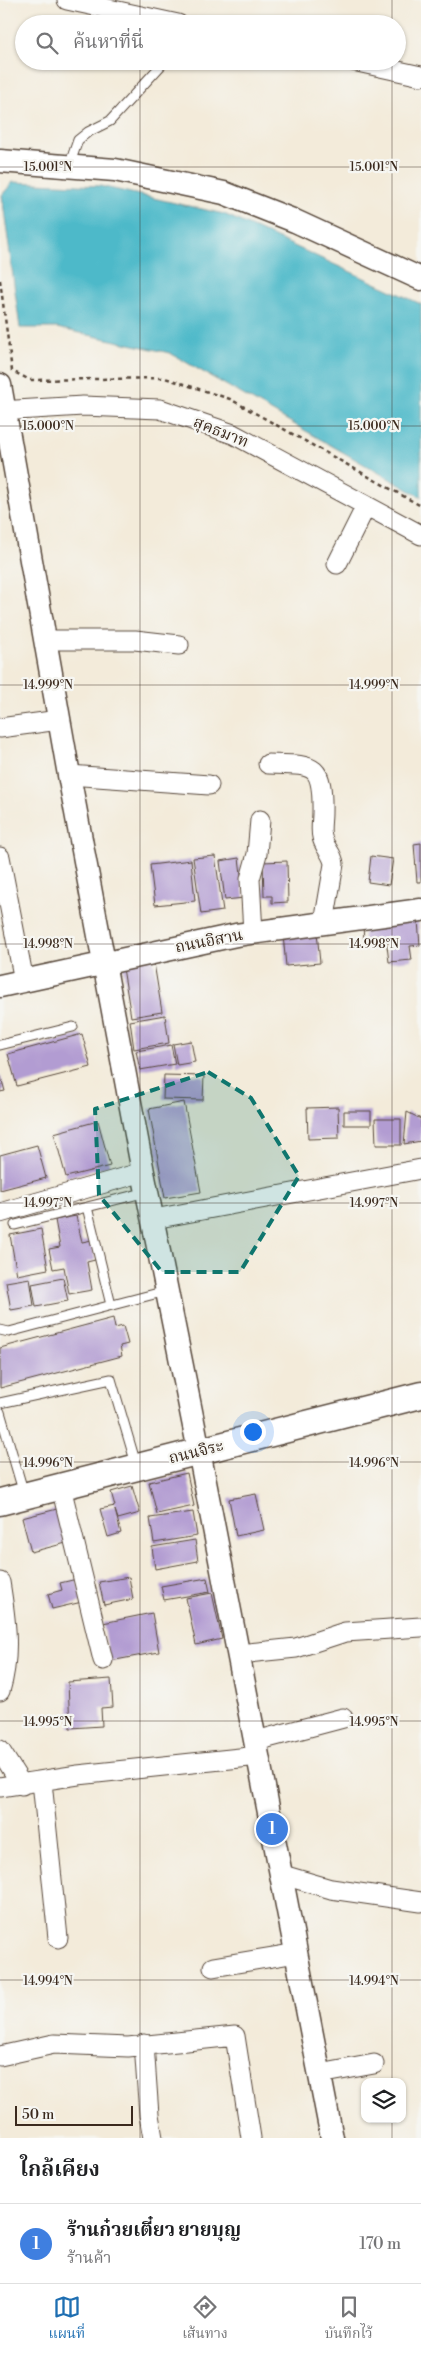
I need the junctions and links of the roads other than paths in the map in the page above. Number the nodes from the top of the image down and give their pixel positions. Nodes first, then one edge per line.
1 (67, 0) edge
2 (136, 15) edge
3 (157, 70) edge
4 (394, 70) edge
5 (421, 76) edge
6 (0, 161) edge
7 (69, 166) junction
8 (421, 279) edge
9 (0, 385) edge
10 (2, 411) edge
11 (366, 506) junction
12 (421, 535) edge
13 (337, 564) dead end
14 (44, 640) junction
15 (178, 645) dead end
16 (59, 720) junction
17 (0, 728) edge
18 (268, 764) dead end
19 (69, 774) junction
20 (209, 785) dead end
21 (260, 820) dead end
22 (0, 857) edge
23 (421, 910) edge
24 (324, 923) junction
25 (253, 933) junction
26 (104, 963) junction
27 (24, 981) junction
28 (0, 986) edge
29 (73, 1027) dead end
30 (0, 1045) edge
31 (421, 1169) edge
32 (145, 1182) junction
33 (87, 1207) junction
34 (0, 1213) edge
35 (154, 1219) junction
36 (15, 1225) dead end
37 (167, 1290) junction
38 (111, 1305) junction
39 (0, 1330) edge
40 (421, 1395) edge
41 (0, 1403) edge
42 (0, 1412) edge
43 (200, 1450) junction
44 (137, 1467) junction
45 (61, 1487) junction
46 (12, 1499) edge
47 (0, 1582) edge
48 (421, 1626) edge
49 (239, 1654) junction
50 (103, 1660) dead end
51 (0, 1691) edge
52 (343, 1718) dead end
53 (258, 1749) junction
54 (0, 1750) edge
55 (42, 1782) junction
56 (22, 1785) junction
57 (0, 1787) edge
58 (282, 1876) junction
59 (421, 1902) edge
60 (58, 1938) dead end
61 (297, 1953) junction
62 (212, 1967) dead end
63 (144, 2044) junction
64 (0, 2056) edge
65 (374, 2064) dead end
66 (320, 2074) junction
67 (153, 2138) edge
68 (251, 2138) edge
69 (332, 2138) edge

1 - 2 street
3 - 7 lane
4 - 5 street
6 - 7 street
7 - 8 street
9 - 10 street
10 - 11 street, สุคธมาท
10 - 14 street
11 - 12 street, สุคธมาท
11 - 13 street
14 - 15 street
14 - 16 street
16 - 17 street
16 - 19 street
18 - 24 street
19 - 20 street
19 - 26 street
21 - 25 street
22 - 27 street
23 - 24 street, ถนนอิสาน
24 - 25 street, ถนนอิสาน
25 - 26 street, ถนนอิสาน
26 - 27 street, ถนนอิสาน
26 - 32 street
27 - 28 street, ถนนอิสาน
29 - 30 lane
31 - 35 street
32 - 33 lane
32 - 34 street
32 - 35 street
33 - 36 lane
33 - 38 lane
35 - 37 street
37 - 38 lane
37 - 43 street
38 - 39 lane
40 - 43 main road, ถนนจิระ
41 - 44 lane
42 - 46 lane
43 - 44 main road, ถนนจิระ
43 - 49 street
44 - 45 main road, ถนนจิระ
45 - 46 main road, ถนนจิระ
45 - 50 street
47 - 51 street
48 - 49 street
49 - 53 street
52 - 53 street
53 - 55 street
53 - 58 street
54 - 56 street
55 - 56 street
55 - 60 street
56 - 57 street
58 - 59 street
58 - 61 street
61 - 62 street
61 - 66 street
63 - 64 street
63 - 67 street
63 - 68 street
65 - 66 street
66 - 69 street

